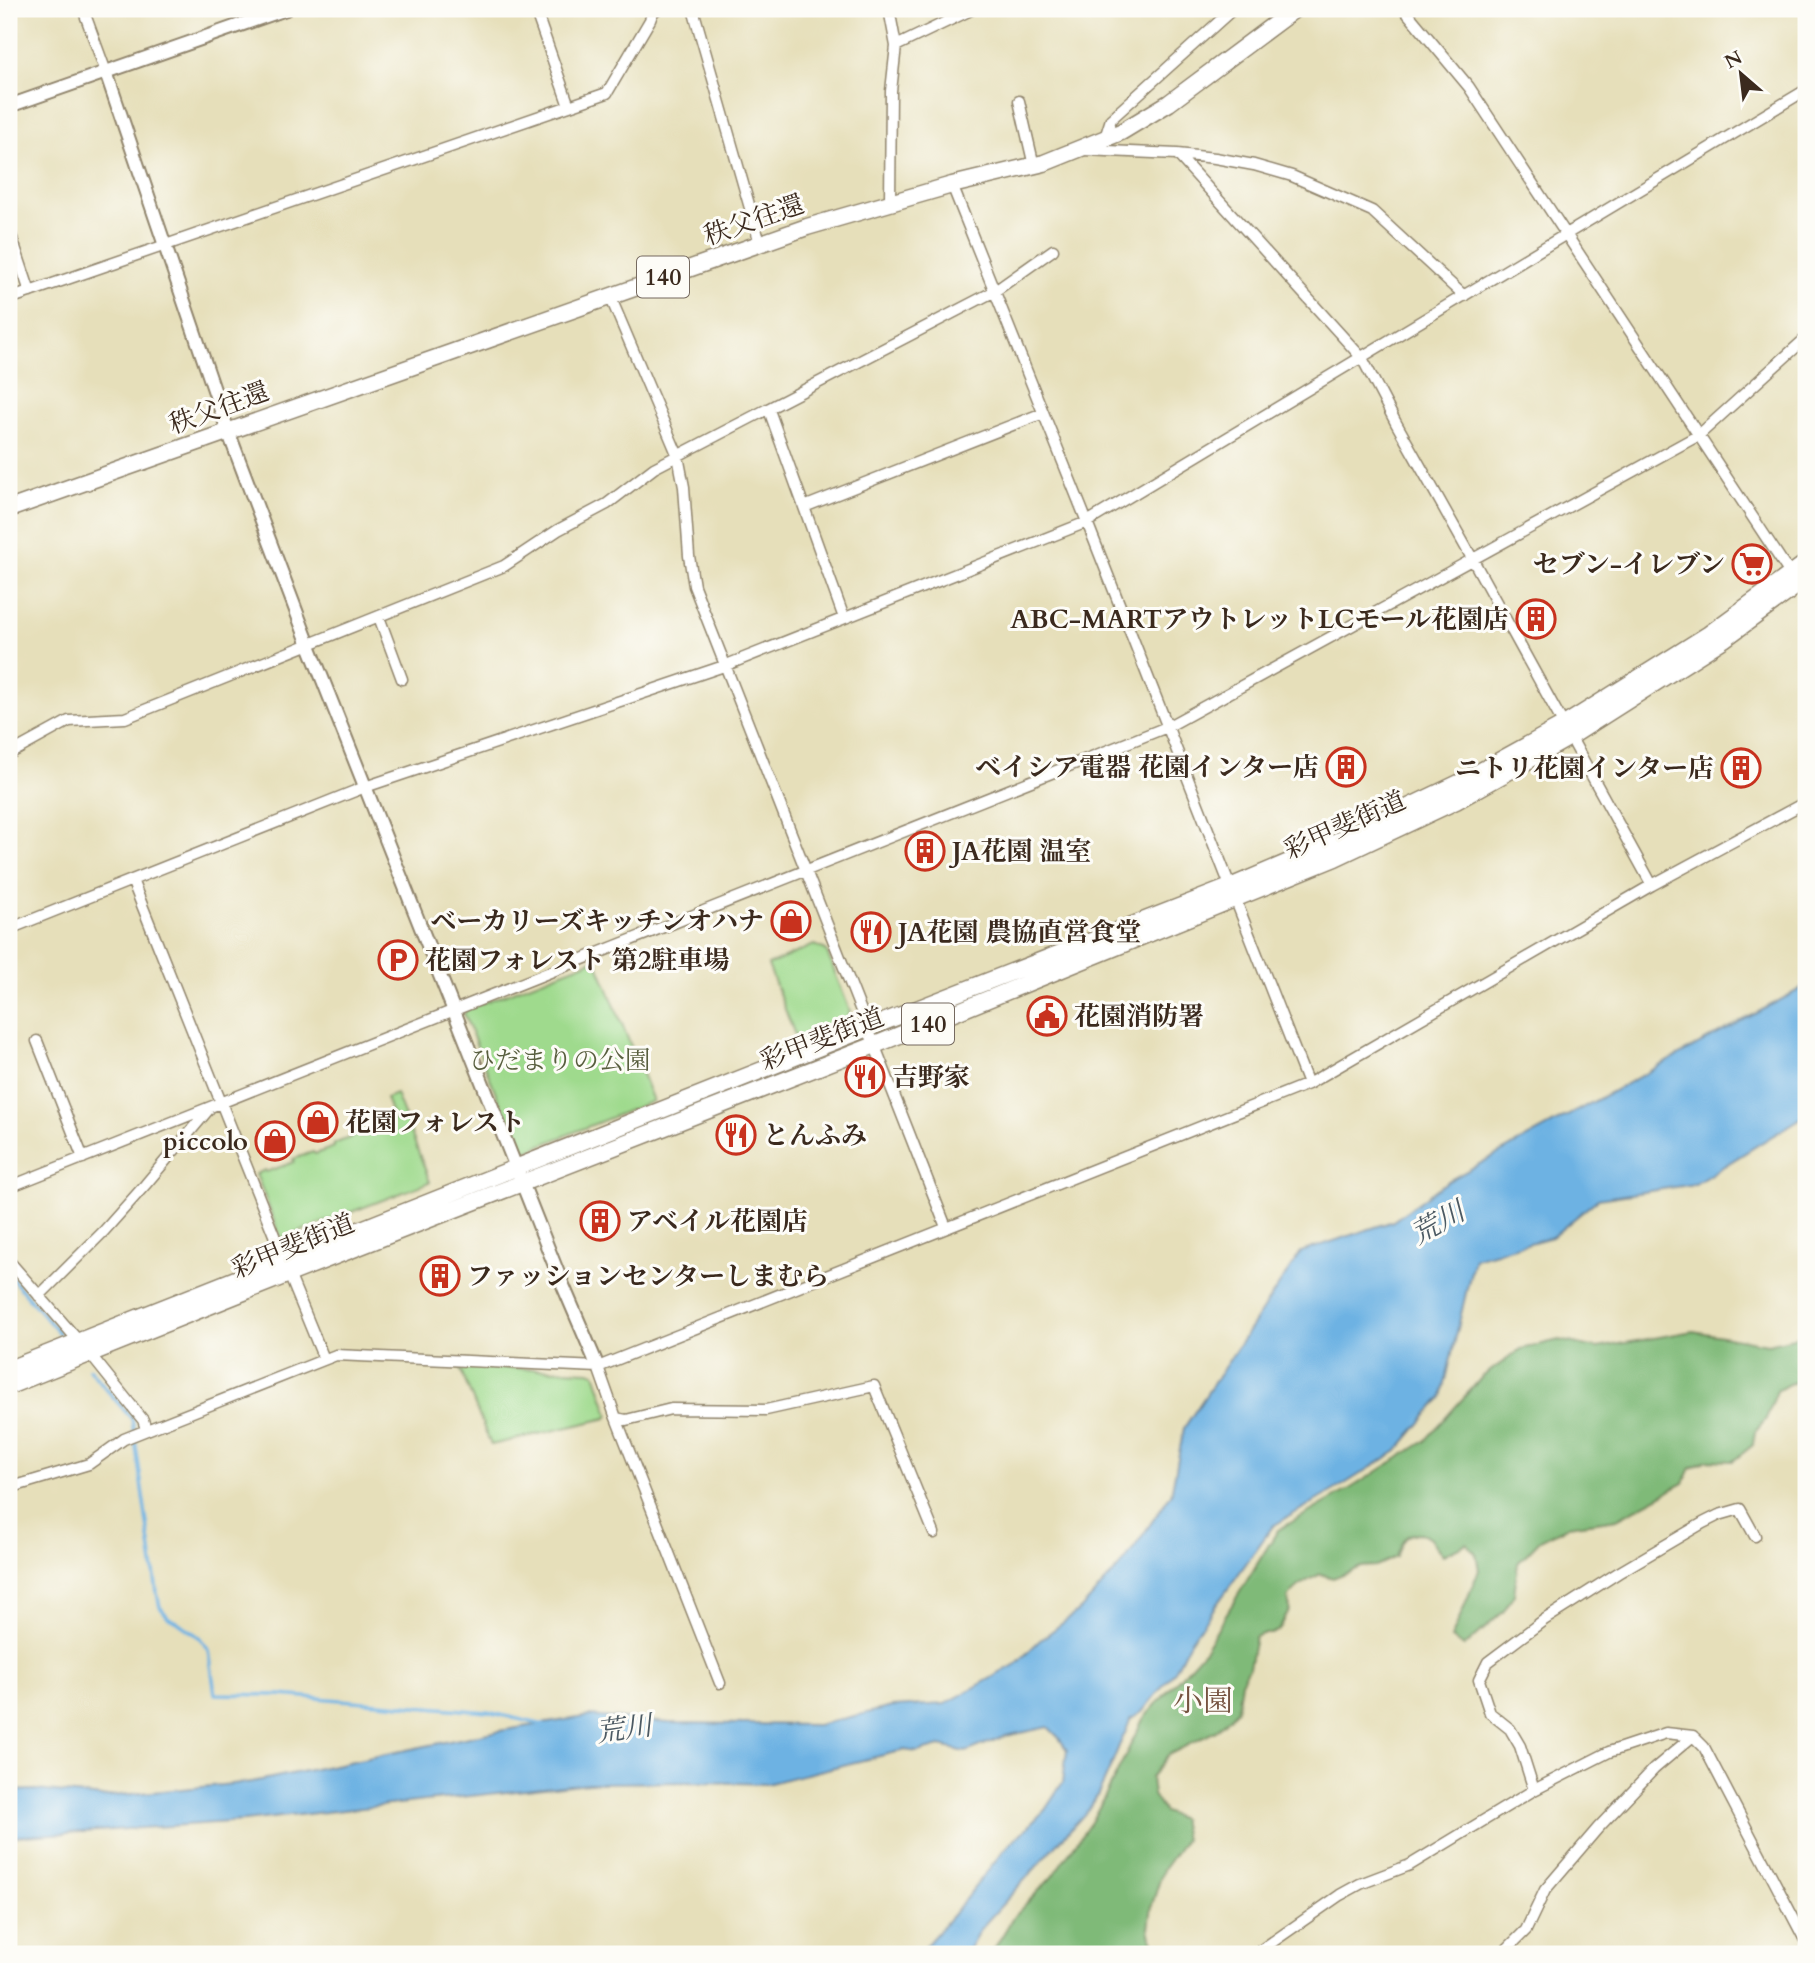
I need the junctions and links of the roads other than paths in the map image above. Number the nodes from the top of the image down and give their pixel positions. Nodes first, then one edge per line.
1 (83, 9) edge
2 (286, 9) edge
3 (535, 9) edge
4 (654, 9) edge
5 (693, 9) edge
6 (889, 9) edge
7 (973, 9) edge
8 (1233, 9) edge
9 (1295, 9) edge
10 (1404, 9) edge
11 (896, 46) junction
12 (106, 72) junction
13 (1806, 90) edge
14 (1019, 101) dead end
15 (9, 106) edge
16 (569, 106) junction
17 (1105, 139) junction
18 (1079, 150) junction
19 (1177, 154) junction
20 (1034, 166) junction
21 (952, 185) junction
22 (890, 201) junction
23 (9, 229) edge
24 (1566, 235) junction
25 (760, 243) junction
26 (165, 246) junction
27 (1054, 250) dead end
28 (995, 291) junction
29 (30, 292) junction
30 (610, 296) junction
31 (1464, 296) junction
32 (9, 299) edge
33 (1806, 338) edge
34 (1362, 358) junction
35 (769, 410) junction
36 (1043, 413) junction
37 (228, 431) junction
38 (1699, 435) junction
39 (678, 456) junction
40 (804, 507) junction
41 (9, 509) edge
42 (1087, 522) junction
43 (1474, 560) junction
44 (1806, 563) edge
45 (1801, 586) edge
46 (379, 617) junction
47 (844, 618) junction
48 (309, 645) junction
49 (724, 666) junction
50 (402, 680) dead end
51 (1167, 727) junction
52 (1567, 731) junction
53 (9, 754) edge
54 (365, 787) junction
55 (1806, 802) edge
56 (806, 870) junction
57 (132, 880) junction
58 (1651, 885) junction
59 (1232, 893) junction
60 (9, 929) edge
61 (453, 1010) junction
62 (868, 1028) junction
63 (37, 1041) dead end
64 (875, 1045) junction
65 (1308, 1084) junction
66 (221, 1103) junction
67 (209, 1108) junction
68 (83, 1158) junction
69 (519, 1176) junction
70 (9, 1187) edge
71 (946, 1227) junction
72 (9, 1261) edge
73 (287, 1267) junction
74 (39, 1296) junction
75 (78, 1342) junction
76 (90, 1354) junction
77 (324, 1359) junction
78 (598, 1367) junction
79 (9, 1369) edge
80 (9, 1386) edge
81 (616, 1419) junction
82 (139, 1433) junction
83 (9, 1488) edge
84 (934, 1533) dead end
85 (1755, 1536) dead end
86 (720, 1683) dead end
87 (1693, 1736) junction
88 (1534, 1790) junction
89 (1806, 1942) edge
90 (1263, 1954) edge
91 (1502, 1954) edge

1 - 12 street
2 - 12 street
3 - 16 street
4 - 16 street
5 - 25 street
6 - 11 street
7 - 11 street
8 - 17 street
9 - 17 highway, 秩父往還 / 140
10 - 24 street
11 - 22 street
12 - 15 street
12 - 26 street
13 - 24 street
14 - 20 street
16 - 26 street
17 - 18 highway, 秩父往還 / 140
18 - 19 street
18 - 20 highway, 秩父往還 / 140
19 - 31 street
19 - 34 street
20 - 21 highway, 秩父往還 / 140
21 - 22 highway, 秩父往還 / 140
21 - 28 street
22 - 25 highway, 秩父往還 / 140
23 - 29 street
24 - 31 street
24 - 38 street
25 - 30 highway, 秩父往還 / 140
26 - 29 street
26 - 37 street
27 - 28 street
28 - 35 street
28 - 36 street
29 - 32 street
30 - 37 highway, 秩父往還 / 140
30 - 39 street
31 - 34 street
33 - 38 street
34 - 42 street
34 - 43 street
35 - 39 street
35 - 40 street
36 - 40 street
36 - 42 street
37 - 41 highway, 秩父往還 / 140
37 - 48 street
38 - 43 street
38 - 45 street
39 - 46 street
39 - 49 street
40 - 47 street
42 - 47 street
42 - 51 street
43 - 51 street
43 - 52 street
44 - 45 highway, 彩甲斐街道 / 140
45 - 52 highway, 彩甲斐街道 / 140
46 - 48 street
46 - 50 street
47 - 49 street
48 - 53 street
48 - 54 street
49 - 54 street
49 - 56 street
51 - 56 street
51 - 59 street
52 - 58 street
52 - 59 highway, 彩甲斐街道 / 140
54 - 57 street
54 - 61 street
55 - 58 street
56 - 61 street
56 - 62 street
57 - 60 street
57 - 66 street
58 - 65 street
59 - 62 highway, 彩甲斐街道 / 140
59 - 64 highway, 彩甲斐街道 / 140
59 - 65 street
61 - 66 street
61 - 69 street
62 - 64 street
62 - 69 highway, 彩甲斐街道 / 140
63 - 68 street
64 - 69 highway, 彩甲斐街道 / 140
64 - 71 street
65 - 71 street
66 - 67 street
66 - 73 street
67 - 68 street
67 - 74 street
68 - 70 street
69 - 73 highway, 彩甲斐街道 / 140
69 - 78 street
71 - 78 street
72 - 74 street
73 - 75 highway, 彩甲斐街道 / 140
73 - 76 highway, 彩甲斐街道 / 140
73 - 77 street
74 - 75 street
75 - 76 street
75 - 79 highway, 彩甲斐街道 / 140
76 - 80 highway, 彩甲斐街道 / 140
76 - 82 street
77 - 78 street
77 - 82 street
78 - 81 street
81 - 84 street
81 - 86 street
82 - 83 street
85 - 88 street
87 - 88 street
87 - 89 street
87 - 91 street
88 - 90 street

